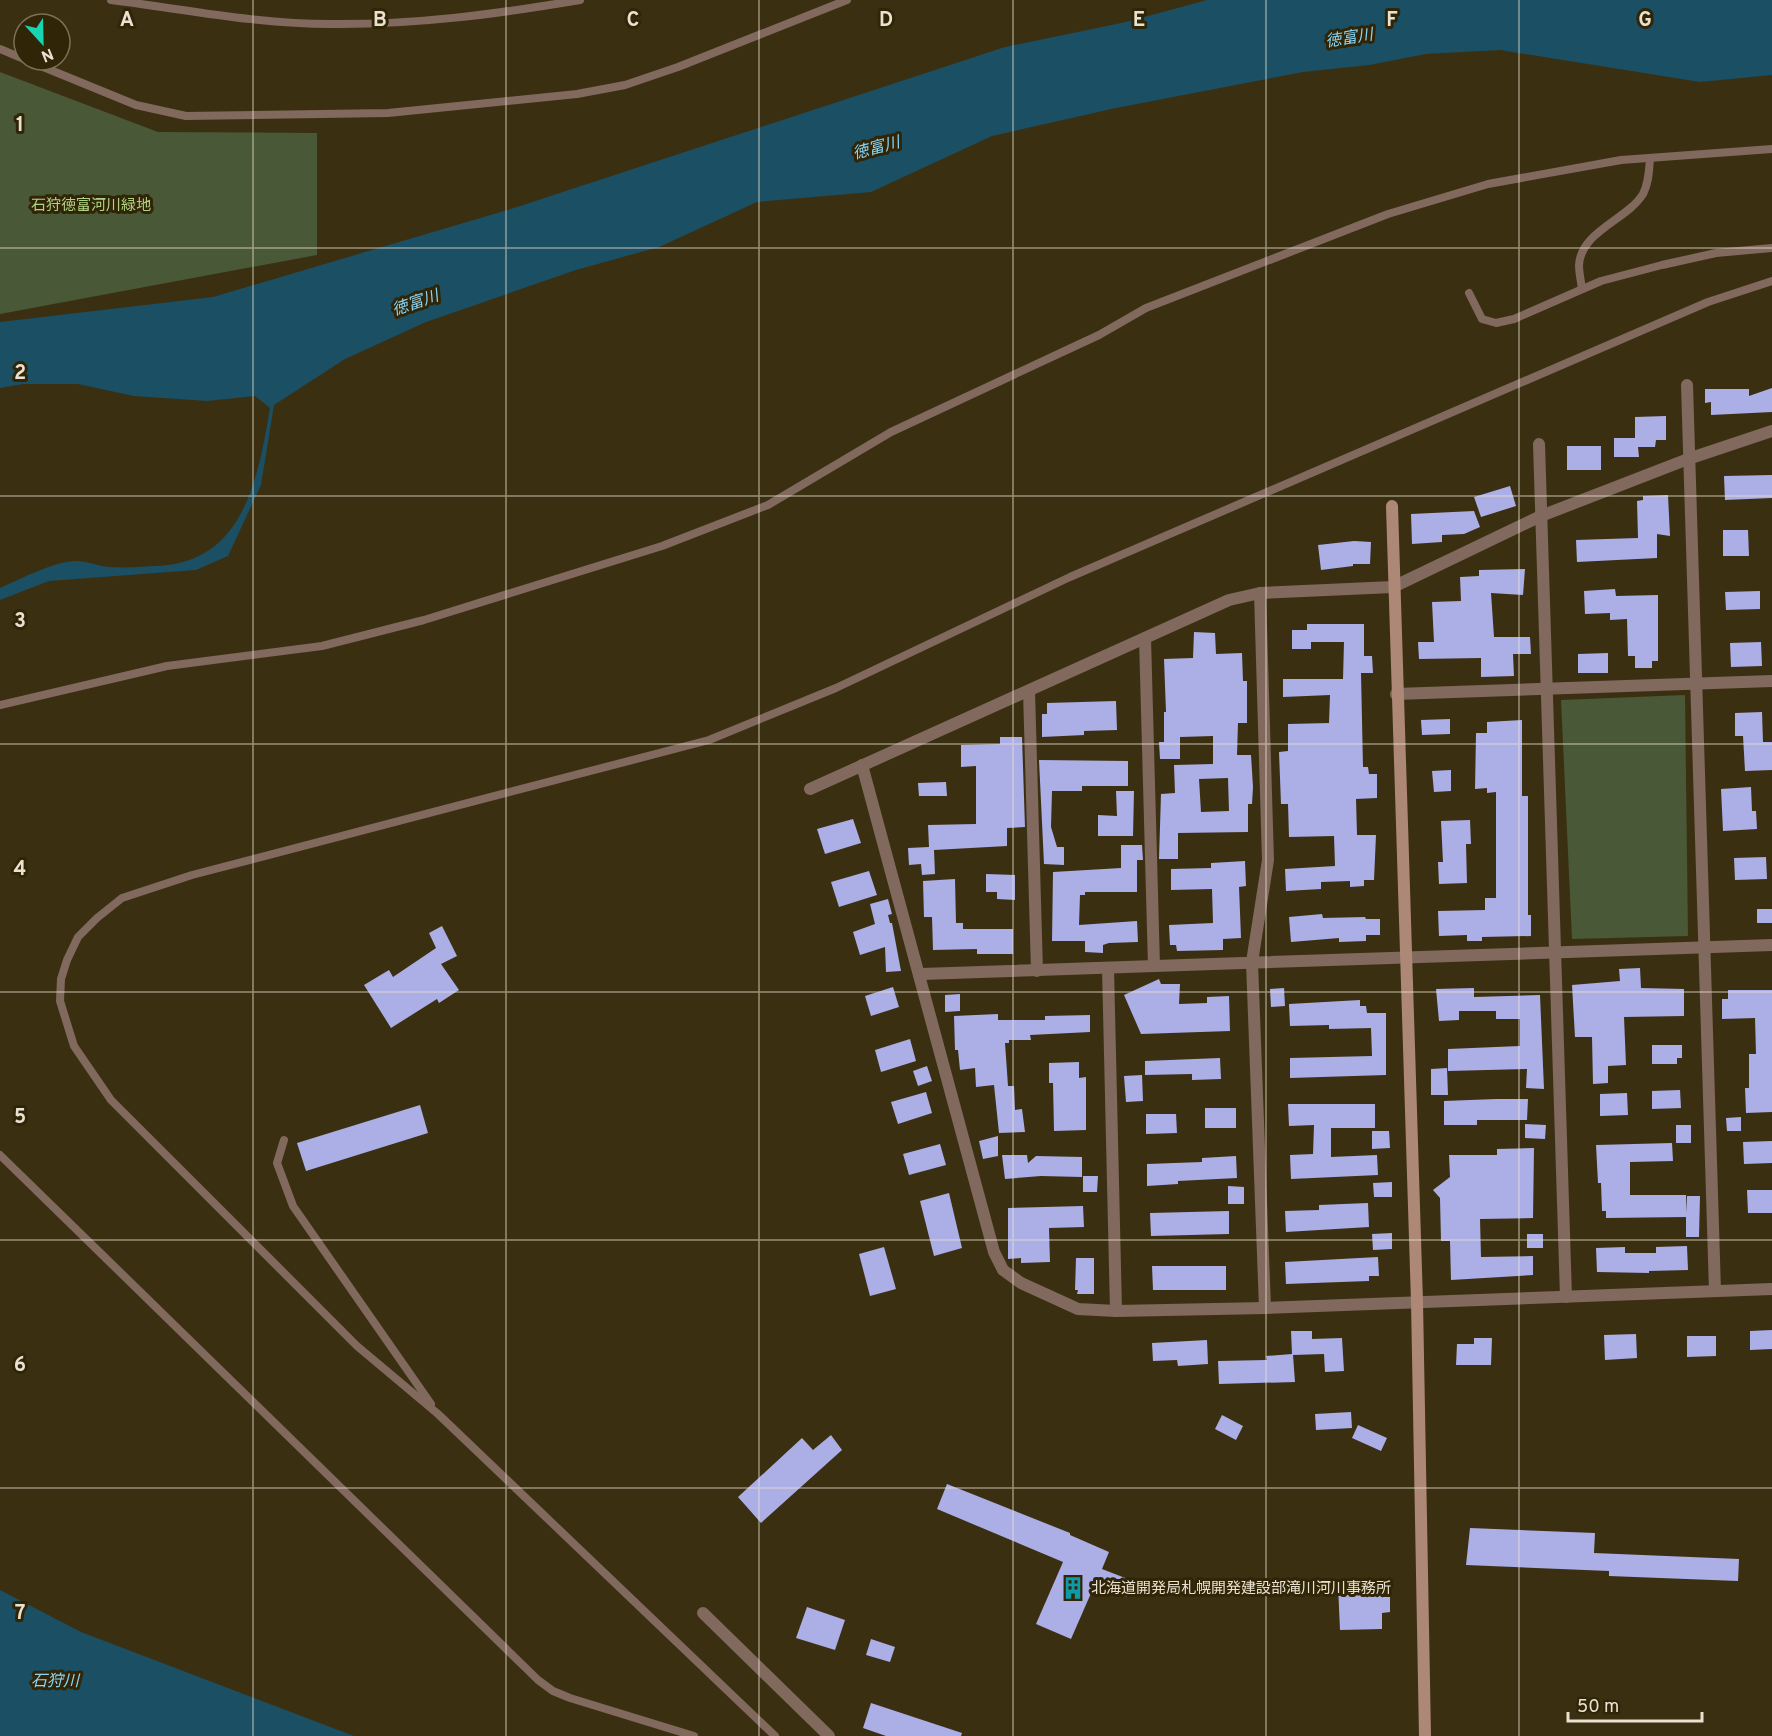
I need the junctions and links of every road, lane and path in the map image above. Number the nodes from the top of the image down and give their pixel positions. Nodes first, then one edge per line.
1 (111, 0) edge
2 (580, 0) edge
3 (847, 0) edge
4 (55, 72) edge
5 (1772, 149) edge
6 (1650, 158) junction
7 (1772, 248) edge
8 (1772, 281) edge
9 (1582, 289) junction
10 (1469, 293) dead end
11 (1687, 385) dead end
12 (1772, 431) edge
13 (1539, 444) dead end
14 (1688, 459) junction
15 (1392, 506) dead end
16 (1541, 516) junction
17 (1393, 587) junction
18 (1260, 593) junction
19 (1145, 638) junction
20 (1772, 681) edge
21 (1696, 684) junction
22 (1548, 689) junction
23 (1029, 691) junction
24 (1396, 694) junction
25 (0, 705) edge
26 (862, 765) junction
27 (810, 789) dead end
28 (1772, 945) edge
29 (1704, 946) junction
30 (1555, 951) junction
31 (1405, 957) junction
32 (1252, 963) junction
33 (1154, 966) junction
34 (1108, 968) junction
35 (1037, 971) junction
36 (921, 974) junction
37 (284, 1140) dead end
38 (0, 1155) edge
39 (1772, 1289) edge
40 (1714, 1291) junction
41 (1566, 1297) junction
42 (1417, 1302) junction
43 (1265, 1308) junction
44 (1116, 1311) junction
45 (438, 1414) junction
46 (703, 1613) dead end
47 (694, 1736) edge
48 (775, 1736) edge
49 (829, 1736) edge
50 (1425, 1736) edge

1 - 2 lane
3 - 4 lane
5 - 6 lane
6 - 9 lane
6 - 25 lane
7 - 9 lane
8 - 45 lane
9 - 10 lane
11 - 14 street
12 - 14 street
13 - 16 street
14 - 16 street
14 - 21 street
15 - 17 street
16 - 17 street
16 - 22 street
17 - 18 street
17 - 24 street
18 - 19 street
18 - 32 street
19 - 23 street
19 - 33 street
20 - 21 street
21 - 22 street
21 - 29 street
22 - 24 street
22 - 30 street
23 - 26 street
23 - 35 street
24 - 31 street
26 - 27 street
26 - 36 street
28 - 29 street
29 - 30 street
29 - 40 street
30 - 31 street
30 - 41 street
31 - 32 street
31 - 42 street
32 - 33 street
32 - 43 street
33 - 34 street
34 - 35 street
34 - 44 street
35 - 36 street
36 - 44 street
37 - 45 lane
38 - 47 lane
39 - 40 street
40 - 41 street
41 - 42 street
42 - 43 street
42 - 50 street
43 - 44 street
45 - 48 lane
46 - 49 street

